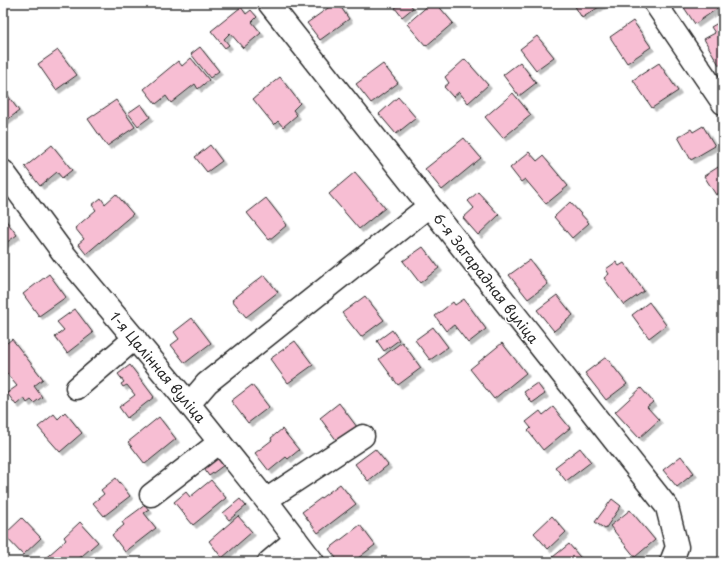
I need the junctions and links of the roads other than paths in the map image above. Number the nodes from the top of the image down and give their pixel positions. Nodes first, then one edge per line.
1 (269, 3) edge
2 (655, 3) edge
3 (723, 103) edge
4 (3, 171) edge
5 (429, 206) junction
6 (135, 338) junction
7 (77, 388) dead end
8 (189, 404) junction
9 (363, 436) dead end
10 (220, 442) junction
11 (151, 495) dead end
12 (266, 500) junction
13 (296, 539) junction
14 (269, 562) edge
15 (314, 562) edge
16 (671, 562) edge

1 - 5 street, 6-я Загарадная вуліца
2 - 3 street
4 - 6 street, 1-я Цалінная вуліца
5 - 8 street
5 - 16 street, 6-я Загарадная вуліца
6 - 7 street
6 - 8 street, 1-я Цалінная вуліца
8 - 10 street, 1-я Цалінная вуліца
9 - 12 street
10 - 11 street
10 - 12 street, 1-я Цалінная вуліца
12 - 13 street, 1-я Цалінная вуліца
13 - 14 street
13 - 15 street, 1-я Цалінная вуліца

